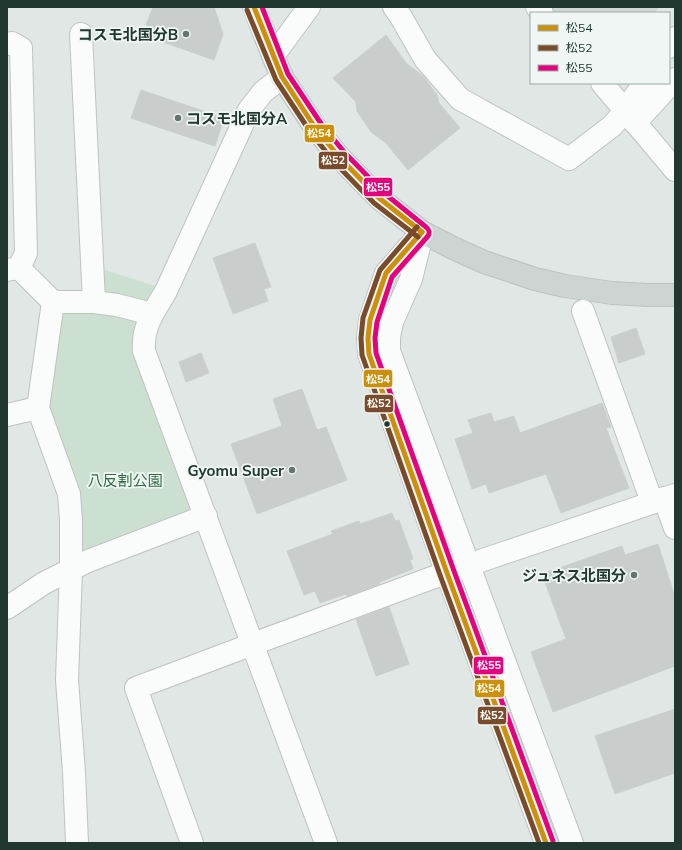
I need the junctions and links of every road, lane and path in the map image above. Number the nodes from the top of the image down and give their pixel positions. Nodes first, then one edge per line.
1 (254, 7) edge
2 (309, 7) edge
3 (394, 7) edge
4 (81, 34) dead end
5 (7, 44) edge
6 (273, 56) junction
7 (282, 77) junction
8 (603, 84) edge
9 (644, 84) edge
10 (669, 84) edge
11 (630, 117) junction
12 (15, 156) edge
13 (675, 170) edge
14 (422, 232) junction
15 (13, 269) edge
16 (675, 296) edge
17 (53, 302) junction
18 (94, 302) junction
19 (583, 311) dead end
20 (152, 314) junction
21 (38, 408) junction
22 (7, 415) edge
23 (664, 498) edge
24 (206, 516) junction
25 (675, 528) edge
26 (469, 565) junction
27 (71, 569) junction
28 (447, 573) junction
29 (7, 608) edge
30 (253, 644) junction
31 (77, 843) edge
32 (192, 843) edge
33 (326, 843) edge
34 (546, 843) edge
35 (572, 843) edge

1 - 6 main road
2 - 6 street
3 - 11 street
4 - 18 street
5 - 12 street
6 - 7 main road
7 - 14 main road
7 - 20 street
8 - 11 street
9 - 11 street
10 - 11 street
11 - 13 street
12 - 15 street
14 - 16 main road
14 - 26 street
14 - 28 street
15 - 17 street
17 - 18 street
17 - 21 street
18 - 20 street
19 - 23 street
20 - 24 street
21 - 22 street
21 - 27 street
23 - 25 street
23 - 26 street
24 - 27 street
24 - 30 street
26 - 28 street
26 - 35 street
27 - 29 street
27 - 31 street
28 - 30 street
28 - 34 street
30 - 32 street
30 - 33 street

